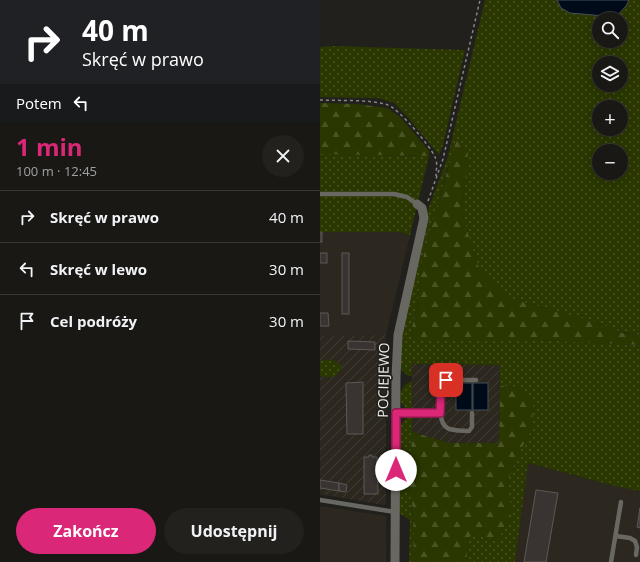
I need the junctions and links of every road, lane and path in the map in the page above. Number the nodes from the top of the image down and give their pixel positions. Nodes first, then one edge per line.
1 (480, 0) edge
2 (320, 100) edge
3 (436, 178) junction
4 (320, 194) edge
5 (417, 204) joint
6 (424, 218) junction
7 (476, 380) dead end
8 (396, 413) junction
9 (440, 413) junction
10 (472, 413) dead end
11 (320, 500) edge
12 (621, 502) dead end
13 (396, 512) junction
14 (616, 536) junction
15 (636, 555) dead end
16 (396, 562) edge
17 (611, 562) edge

1 - 3 path
2 - 3 path
3 - 6 path
4 - 5 lane
5 - 6 street
6 - 8 street, POCIEJEWO
7 - 9 lane
8 - 9 lane
8 - 13 street, POCIEJEWO
9 - 10 lane
11 - 13 lane
12 - 14 lane
13 - 16 street, POCIEJEWO
14 - 15 lane
14 - 17 lane

